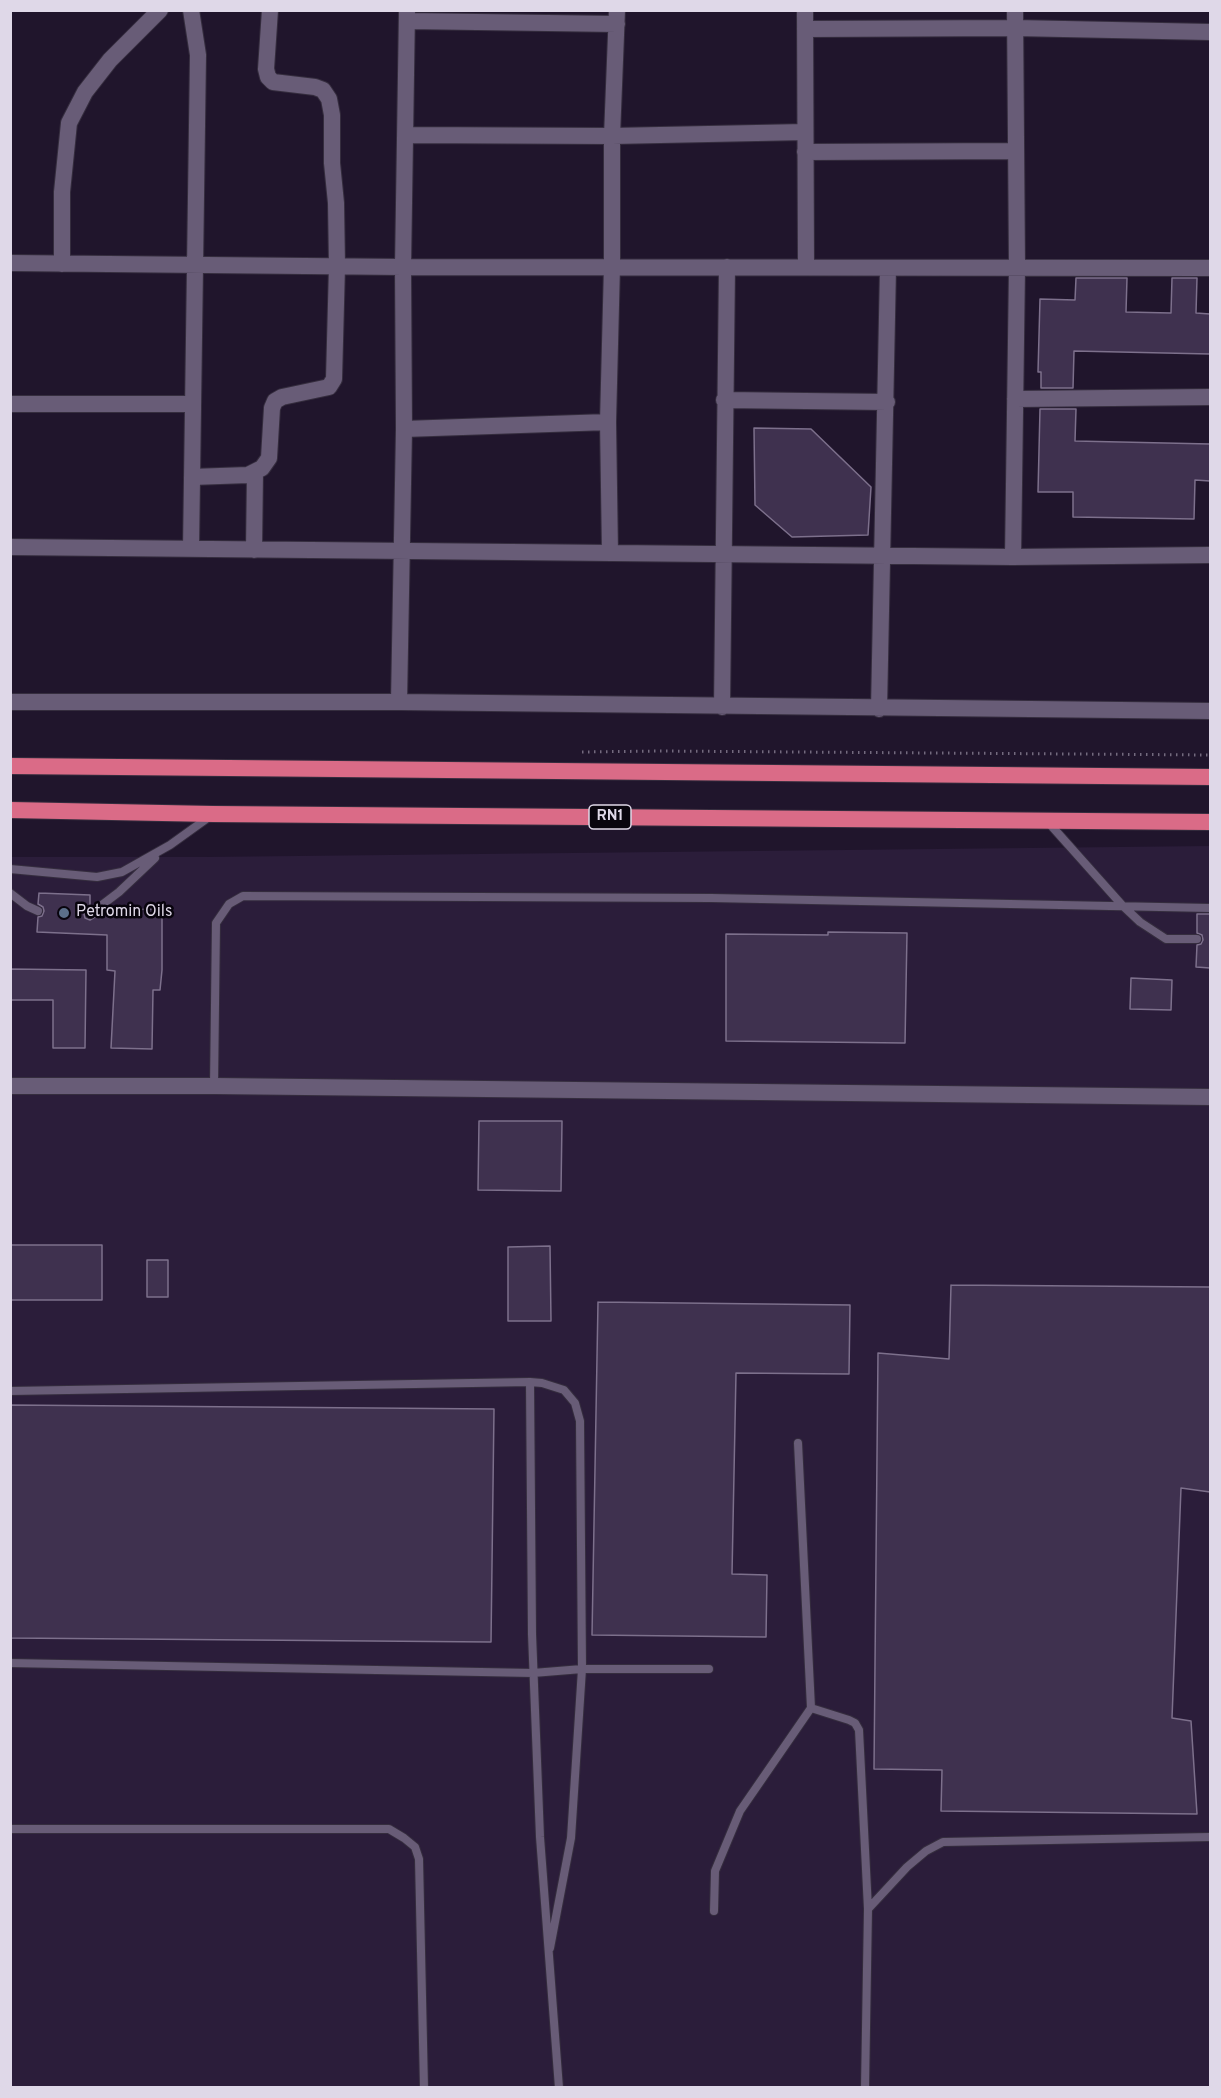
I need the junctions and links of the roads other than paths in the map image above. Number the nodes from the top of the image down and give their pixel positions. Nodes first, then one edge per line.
1 (160, 10) edge
2 (191, 10) edge
3 (270, 10) edge
4 (805, 10) edge
5 (1015, 10) edge
6 (407, 16) edge
7 (617, 17) edge
8 (1015, 28) junction
9 (804, 29) junction
10 (1210, 32) edge
11 (805, 132) junction
12 (406, 135) junction
13 (612, 136) junction
14 (1016, 151) junction
15 (805, 152) junction
16 (10, 263) edge
17 (62, 264) junction
18 (195, 264) junction
19 (337, 266) junction
20 (612, 266) junction
21 (806, 266) junction
22 (403, 267) junction
23 (727, 267) junction
24 (888, 267) junction
25 (1017, 268) junction
26 (1210, 268) edge
27 (1210, 397) edge
28 (1015, 399) junction
29 (724, 400) junction
30 (887, 402) junction
31 (10, 404) edge
32 (193, 404) junction
33 (608, 422) junction
34 (404, 429) junction
35 (255, 472) junction
36 (192, 477) junction
37 (10, 548) edge
38 (191, 549) junction
39 (254, 550) junction
40 (402, 551) junction
41 (610, 553) junction
42 (724, 553) junction
43 (883, 555) junction
44 (1210, 555) edge
45 (1013, 557) junction
46 (10, 702) edge
47 (399, 702) junction
48 (722, 706) junction
49 (879, 709) junction
50 (1210, 711) edge
51 (10, 766) edge
52 (1210, 777) edge
53 (10, 810) edge
54 (213, 814) junction
55 (1046, 820) junction
56 (1210, 822) edge
57 (170, 845) junction
58 (10, 869) edge
59 (10, 893) edge
60 (1122, 905) junction
61 (1210, 908) edge
62 (38, 911) dead end
63 (90, 914) dead end
64 (1197, 939) dead end
65 (10, 1086) edge
66 (214, 1086) junction
67 (1210, 1097) edge
68 (530, 1382) junction
69 (10, 1391) edge
70 (798, 1443) dead end
71 (10, 1663) edge
72 (582, 1669) junction
73 (709, 1669) dead end
74 (533, 1673) junction
75 (811, 1708) junction
76 (10, 1829) edge
77 (1210, 1837) edge
78 (868, 1910) junction
79 (714, 1911) dead end
80 (550, 1948) junction
81 (424, 2088) edge
82 (559, 2088) edge
83 (865, 2088) edge

1 - 17 street
2 - 18 street
3 - 19 street
4 - 9 street
5 - 8 street
6 - 7 street
6 - 12 street
7 - 13 street
8 - 9 street
8 - 10 street
8 - 14 street
9 - 11 street
11 - 13 street
11 - 15 street
12 - 13 street
12 - 22 street
13 - 20 street
14 - 15 street
14 - 25 street
15 - 21 street
16 - 17 street
17 - 18 street
18 - 19 street
18 - 32 street
19 - 22 street
19 - 35 street
20 - 22 street
20 - 23 street
20 - 33 street
21 - 23 street
21 - 24 street
22 - 34 street
23 - 29 street
24 - 25 street
24 - 30 street
25 - 26 street
25 - 28 street
27 - 28 street
28 - 45 street
29 - 30 street
29 - 42 street
30 - 43 street
31 - 32 street
32 - 36 street
33 - 34 street
33 - 41 street
34 - 40 street
35 - 36 street
35 - 39 street
36 - 38 street
37 - 38 street
38 - 39 street
39 - 40 street
40 - 41 street
40 - 47 street
41 - 42 street
42 - 43 street
42 - 48 street
43 - 45 street
43 - 49 street
44 - 45 street
46 - 47 street
47 - 48 street
48 - 49 street
49 - 50 street
51 - 52 highway
53 - 54 highway, RN1
54 - 55 highway, RN1
54 - 57 lane
55 - 56 highway, RN1
55 - 60 lane
57 - 58 lane
57 - 63 lane
59 - 62 lane
60 - 61 lane
60 - 64 lane
60 - 66 lane
65 - 66 street
66 - 67 street
68 - 69 lane
68 - 72 lane
68 - 74 lane
70 - 75 lane
71 - 74 lane
72 - 73 lane
72 - 74 lane
72 - 80 lane
74 - 80 lane
75 - 78 lane
75 - 79 lane
76 - 81 lane
77 - 78 lane
78 - 83 lane
80 - 82 lane

